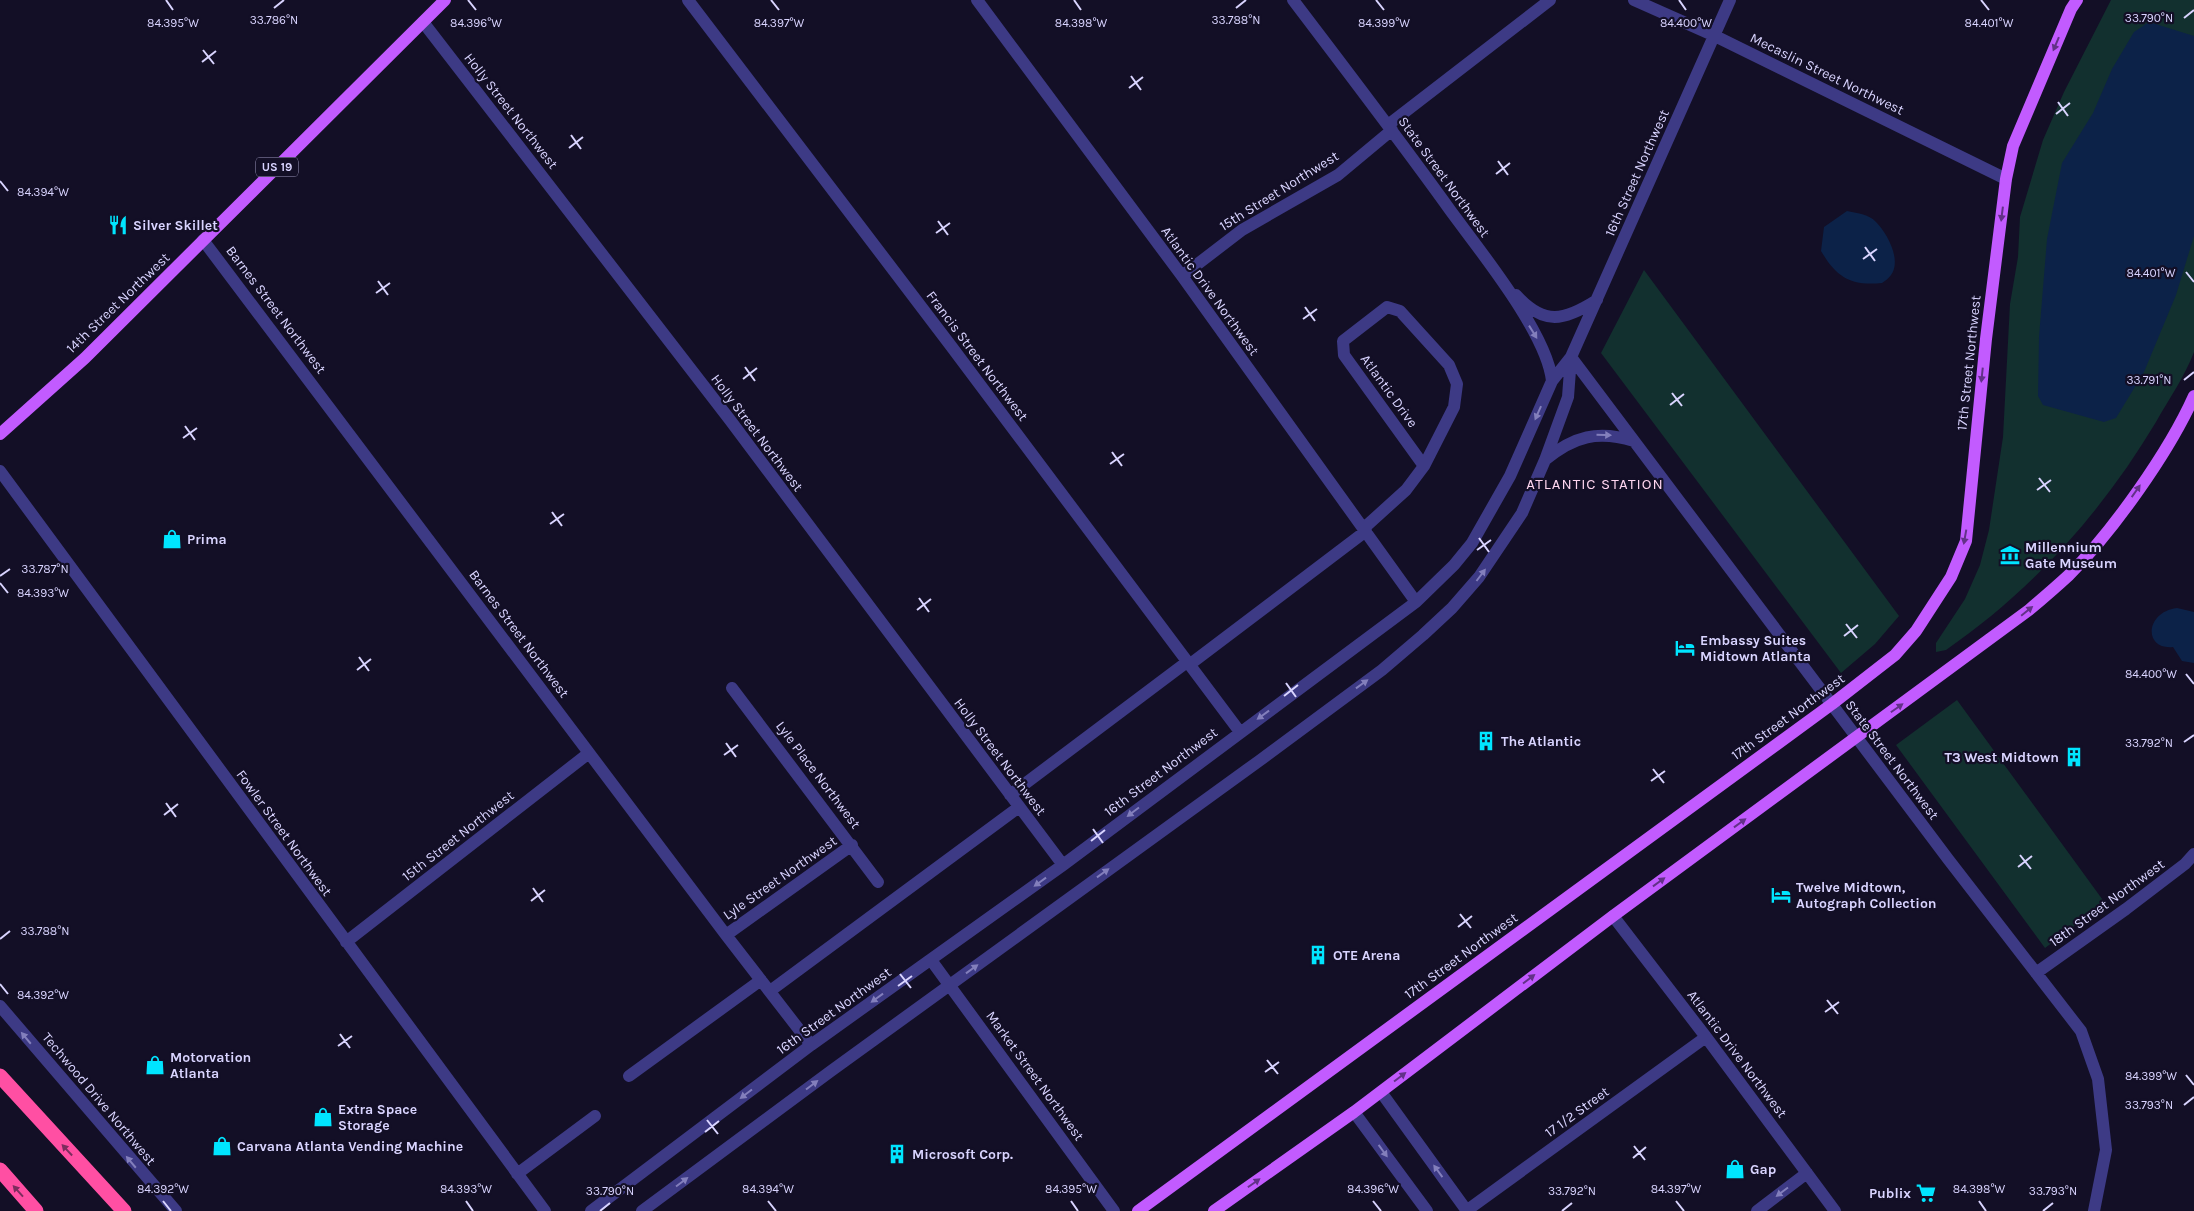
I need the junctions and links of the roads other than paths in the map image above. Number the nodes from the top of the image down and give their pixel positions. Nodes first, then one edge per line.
1 (445, 0) edge
2 (688, 0) edge
3 (977, 0) edge
4 (1294, 0) edge
5 (1550, 0) edge
6 (1634, 0) edge
7 (1730, 0) edge
8 (2077, 0) edge
9 (423, 22) junction
10 (1715, 36) junction
11 (1390, 128) junction
12 (2006, 179) junction
13 (203, 240) junction
14 (1182, 276) junction
15 (1499, 276) junction
16 (1597, 300) junction
17 (1571, 357) junction
18 (1552, 382) junction
19 (2194, 396) edge
20 (0, 434) edge
21 (1634, 441) junction
22 (1545, 460) junction
23 (1424, 466) junction
24 (0, 471) edge
25 (1365, 529) junction
26 (1416, 602) junction
27 (1188, 663) junction
28 (732, 688) dead end
29 (1832, 704) junction
30 (1240, 732) junction
31 (1857, 736) junction
32 (589, 753) junction
33 (1010, 794) junction
34 (1019, 806) junction
35 (852, 845) junction
36 (2194, 854) edge
37 (1063, 865) junction
38 (878, 882) dead end
39 (1613, 916) junction
40 (726, 935) junction
41 (346, 942) junction
42 (931, 960) junction
43 (2036, 973) junction
44 (761, 980) junction
45 (950, 985) junction
46 (770, 991) junction
47 (0, 1006) edge
48 (1706, 1036) junction
49 (812, 1045) junction
50 (0, 1076) edge
51 (629, 1076) dead end
52 (1381, 1092) junction
53 (1354, 1112) junction
54 (595, 1116) dead end
55 (0, 1170) edge
56 (1807, 1173) junction
57 (517, 1174) junction
58 (36, 1211) edge
59 (124, 1211) edge
60 (176, 1211) edge
61 (545, 1211) edge
62 (591, 1211) edge
63 (642, 1211) edge
64 (1114, 1211) edge
65 (1138, 1211) edge
66 (1214, 1211) edge
67 (1427, 1211) edge
68 (1467, 1211) edge
69 (1757, 1211) edge
70 (1835, 1211) edge
71 (2094, 1211) edge

1 - 9 main road, 14th Street Northwest / US 19
2 - 27 street, Francis Street Northwest
3 - 14 street, Atlantic Drive Northwest
4 - 11 street, State Street Northwest
5 - 11 street, 15th Street Northwest
6 - 10 street, Mecaslin Street Northwest
7 - 10 street, 16th Street Northwest
8 -> 12 main road, 17th Street Northwest
9 - 13 main road, 14th Street Northwest / US 19
9 - 33 street, Holly Street Northwest
10 - 12 street, Mecaslin Street Northwest
10 - 16 street, 16th Street Northwest
11 - 14 street, 15th Street Northwest
11 - 15 street, State Street Northwest
12 -> 29 main road, 17th Street Northwest
13 - 20 main road, 14th Street Northwest / US 19
13 - 32 street, Barnes Street Northwest
14 - 25 street, Atlantic Drive Northwest
15 - 16 street
15 -> 18 street, State Street Northwest
16 - 17 street, 16th Street Northwest
17 - 18 street, 16th Street Northwest
17 - 21 street, State Street Northwest
17 - 22 street, 16th Street Northwest
18 -> 26 street, 16th Street Northwest
31 -> 19 main road
22 -> 21 street
21 - 29 street, State Street Northwest
45 -> 22 street, 16th Street Northwest
23 - 23 street, Atlantic Drive
23 - 25 street, Atlantic Drive
24 - 41 street, Fowler Street Northwest
25 - 26 street, Atlantic Drive Northwest
25 - 27 street, Atlantic Drive
26 -> 30 street, 16th Street Northwest
27 - 30 street, Francis Street Northwest
27 - 33 street, Atlantic Drive
28 - 35 street, Lyle Place Northwest
29 - 31 street, State Street Northwest
29 - 65 main road, 17th Street Northwest
30 -> 37 street, 16th Street Northwest
39 -> 31 main road
31 - 43 street, State Street Northwest
32 - 40 street, Barnes Street Northwest
32 - 41 street, 15th Street Northwest
33 - 34 street, Holly Street Northwest
34 - 37 street, Holly Street Northwest
34 - 46 street
35 - 38 street, Lyle Place Northwest
35 - 40 street, Lyle Street Northwest
36 - 43 street, 18th Street Northwest
37 -> 42 street, 16th Street Northwest
39 - 48 street, Atlantic Drive Northwest
52 -> 39 main road
40 - 44 street, Barnes Street Northwest
41 - 57 street, Fowler Street Northwest
42 - 45 street, Market Street Northwest
42 -> 49 street, 16th Street Northwest
43 - 71 street, State Street Northwest
44 - 46 street, Barnes Street Northwest
44 - 51 street
63 -> 45 street, 16th Street Northwest
45 - 64 street, Market Street Northwest
46 - 49 street, Barnes Street Northwest
60 -> 47 street, Techwood Drive Northwest
48 - 56 street, Atlantic Drive Northwest
48 - 68 street, 17 1/2 Street
49 -> 62 street, 16th Street Northwest
59 -> 50 highway
52 - 53 main road
68 -> 52 street
66 -> 53 main road
53 -> 67 street
54 - 57 street
58 -> 55 highway
56 -> 69 street
56 - 70 street, Atlantic Drive Northwest
57 - 61 street, Fowler Street Northwest

